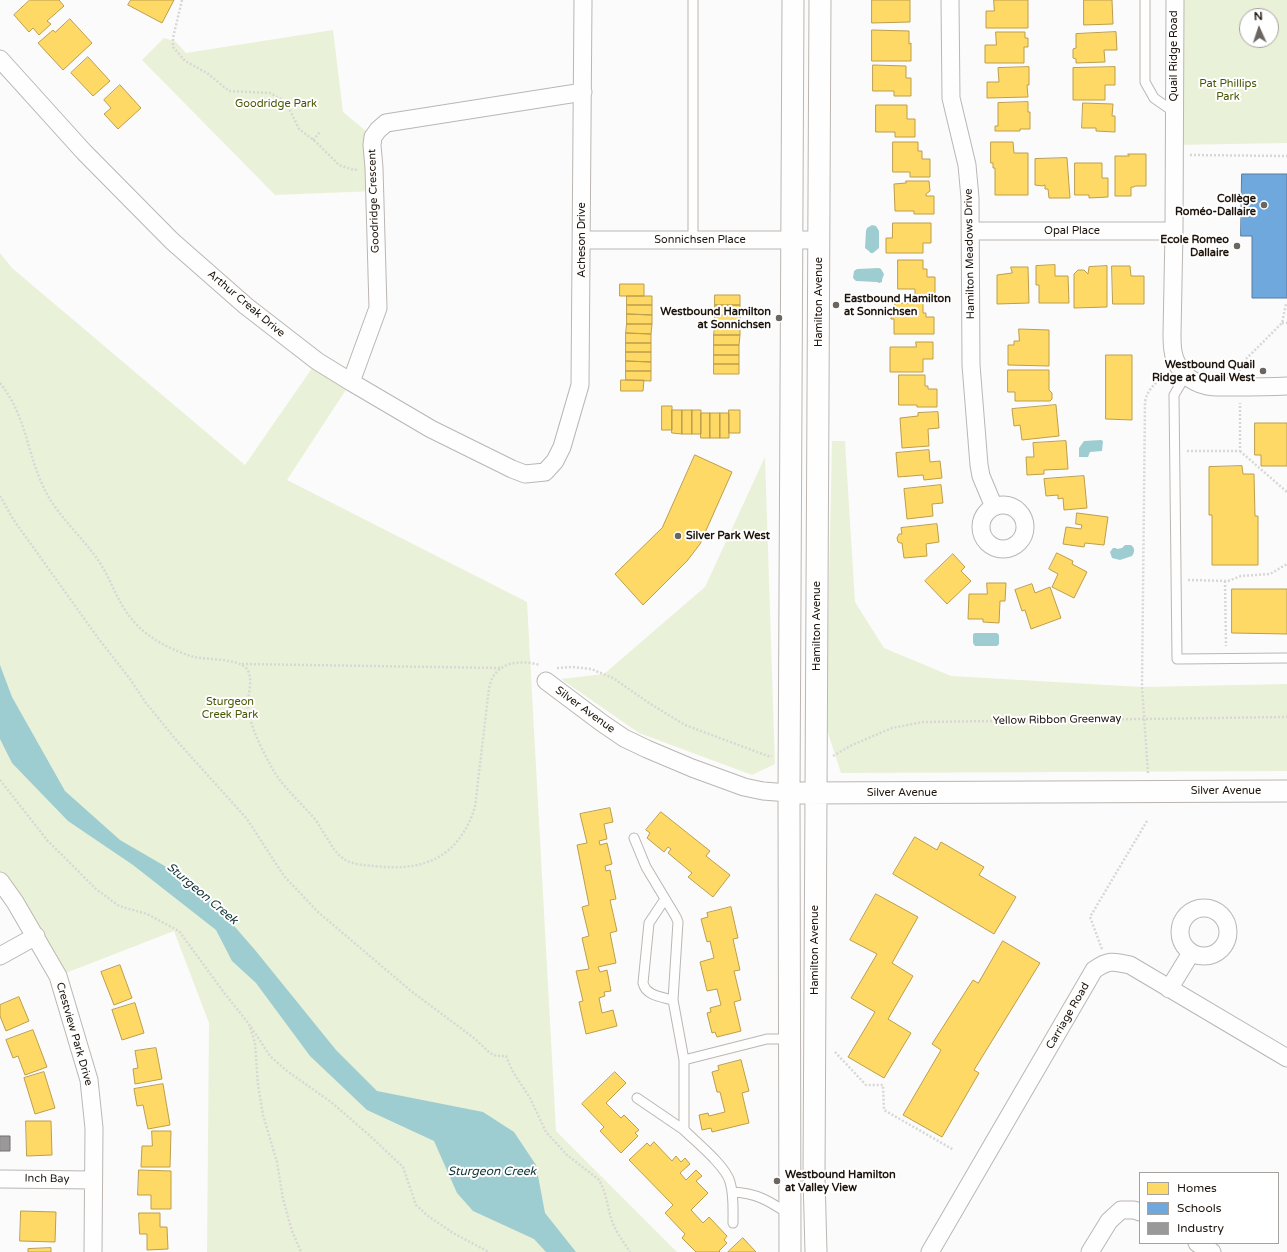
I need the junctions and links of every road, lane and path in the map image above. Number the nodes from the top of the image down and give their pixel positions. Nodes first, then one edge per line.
1 (182, 0) edge
2 (583, 0) edge
3 (693, 0) edge
4 (793, 0) edge
5 (820, 0) edge
6 (950, 0) edge
7 (1145, 0) edge
8 (1175, 0) edge
9 (0, 59) edge
10 (583, 92) junction
11 (1174, 112) junction
12 (320, 132) dead end
13 (313, 140) junction
14 (1174, 155) junction
15 (1287, 156) edge
16 (374, 168) junction
17 (971, 231) junction
18 (1174, 231) junction
19 (582, 240) junction
20 (693, 240) junction
21 (819, 240) junction
22 (792, 241) junction
23 (1286, 304) dead end
24 (1282, 323) junction
25 (1287, 323) edge
26 (1181, 369) junction
27 (351, 382) junction
28 (0, 383) edge
29 (1287, 386) edge
30 (1240, 387) junction
31 (1174, 451) junction
32 (1240, 451) junction
33 (545, 472) joint
34 (1287, 492) edge
35 (0, 496) edge
36 (994, 507) dead end
37 (1287, 564) edge
38 (1176, 580) junction
39 (1225, 581) junction
40 (1287, 658) edge
41 (1226, 659) junction
42 (240, 664) junction
43 (502, 668) junction
44 (546, 672) junction
45 (1287, 717) edge
46 (1144, 718) junction
47 (789, 756) junction
48 (825, 756) junction
49 (1148, 774) dead end
50 (0, 780) edge
51 (1287, 791) edge
52 (789, 793) junction
53 (816, 793) junction
54 (1147, 821) dead end
55 (634, 838) dead end
56 (0, 881) edge
57 (665, 899) junction
58 (36, 936) junction
59 (1191, 953) dead end
60 (0, 956) edge
61 (1108, 962) junction
62 (1169, 989) junction
63 (673, 1000) junction
64 (249, 1024) junction
65 (790, 1039) junction
66 (835, 1052) dead end
67 (1287, 1058) edge
68 (684, 1060) junction
69 (637, 1098) dead end
70 (684, 1130) junction
71 (954, 1150) dead end
72 (0, 1179) edge
73 (93, 1180) junction
74 (732, 1192) junction
75 (1139, 1212) edge
76 (791, 1215) junction
77 (733, 1222) dead end
78 (1199, 1244) edge
79 (93, 1252) edge
80 (301, 1252) edge
81 (489, 1252) edge
82 (630, 1252) edge
83 (790, 1252) edge
84 (816, 1252) edge
85 (930, 1252) edge
86 (1090, 1252) edge
87 (1212, 1252) edge

1 - 13 path
2 - 10 street, Acheson Drive
3 - 20 lane
4 - 22 street
5 - 21 street, Hamilton Avenue
6 - 17 street, Hamilton Meadows Drive
7 - 11 lane, Quail Ridge Road
8 - 11 street, Quail Ridge Road
9 - 27 street, Arthur Creak Drive
10 - 16 street, Goodridge Crescent
10 - 19 street, Acheson Drive
11 - 14 street, Quail Ridge Road
12 - 13 path
13 - 16 path
14 - 15 path
14 - 18 street, Quail Ridge Road
16 - 27 street, Goodridge Crescent
17 - 18 street, Opal Place
17 - 36 street, Hamilton Meadows Drive
18 - 26 street, Quail Ridge Road
19 - 20 street, Sonnichsen Place
19 - 33 street, Acheson Drive
20 - 22 street, Sonnichsen Place
21 - 22 street, Sonnichsen Place
21 - 48 street, Hamilton Avenue
22 - 47 street
23 - 24 path
24 - 25 path
24 - 30 path
26 - 30 street
26 - 31 lane
26 - 46 path
27 - 33 street, Arthur Creak Drive
28 - 42 path
29 - 30 street
30 - 32 path
31 - 32 path
31 - 38 lane
32 - 34 path
35 - 82 path
37 - 39 path
38 - 39 path
38 - 41 lane
39 - 41 path
40 - 41 lane
42 - 43 path
42 - 43 path
43 - 44 path
44 - 47 path
44 - 52 street, Silver Avenue
45 - 46 path, Yellow Ribbon Greenway
46 - 48 path, Yellow Ribbon Greenway
46 - 49 path
47 - 52 street
48 - 53 street, Hamilton Avenue
50 - 64 path
51 - 53 street, Silver Avenue
52 - 53 street, Silver Avenue
52 - 65 street
53 - 84 street, Hamilton Avenue
54 - 61 path
55 - 57 lane
56 - 58 street, Crestview Park Drive
57 - 63 lane
57 - 63 lane
58 - 60 street
58 - 73 street, Crestview Park Drive
59 - 62 street
61 - 62 street
61 - 85 street, Carriage Road
62 - 67 street
63 - 68 lane
64 - 80 path
64 - 81 path
65 - 68 lane
65 - 76 street
66 - 71 path
68 - 70 lane
69 - 70 lane
70 - 74 lane
72 - 73 street, Inch Bay
73 - 79 street, Crestview Park Drive
74 - 76 lane
74 - 77 lane
75 - 86 street
76 - 83 street
78 - 87 street

